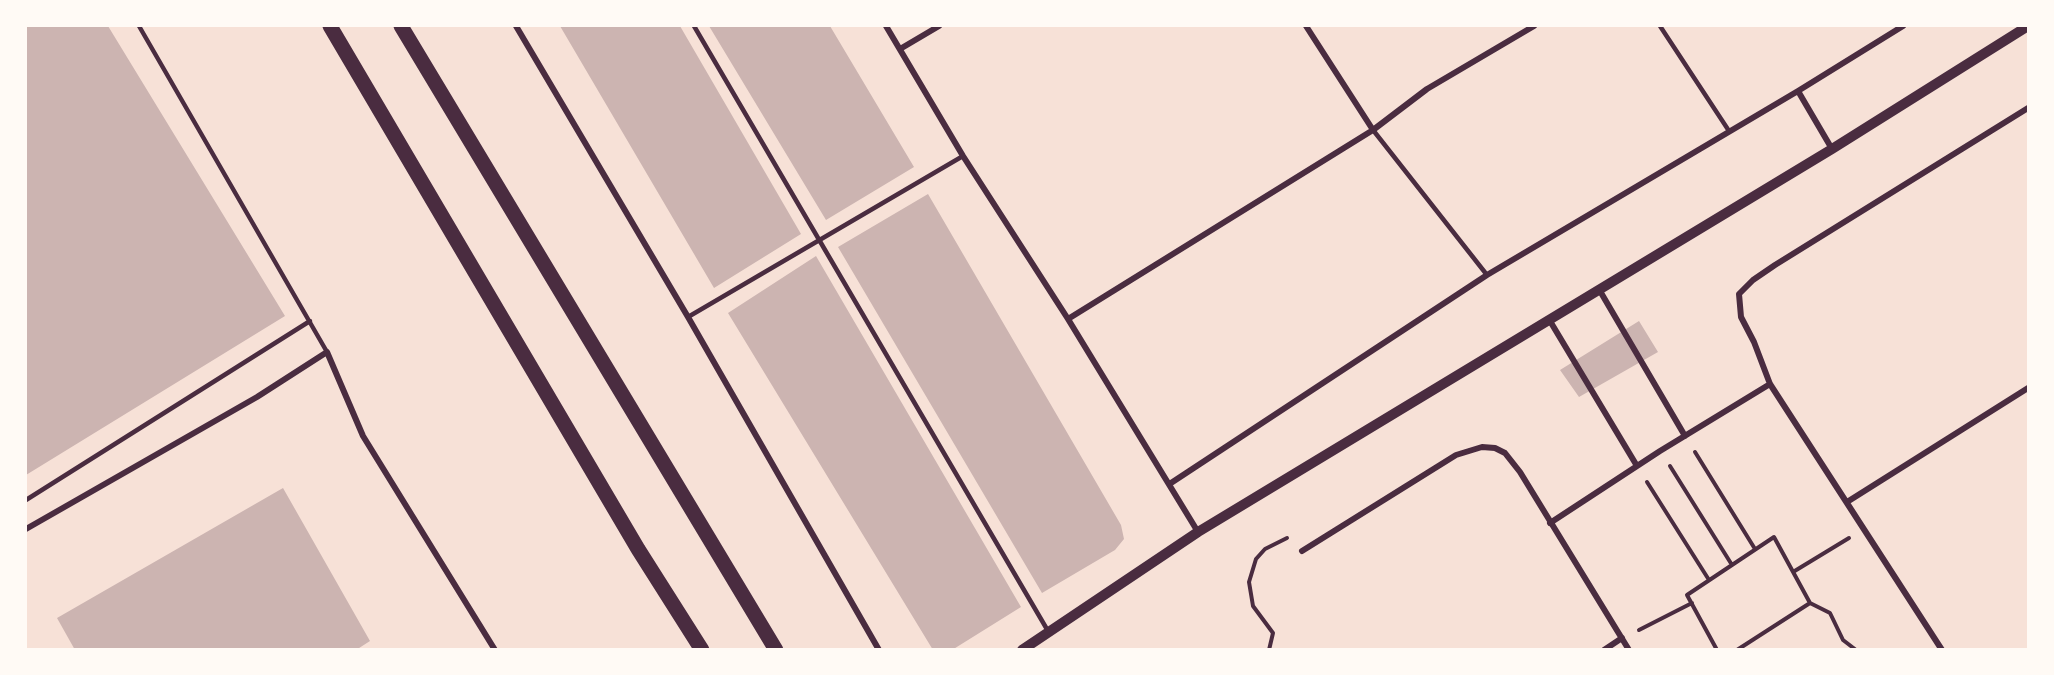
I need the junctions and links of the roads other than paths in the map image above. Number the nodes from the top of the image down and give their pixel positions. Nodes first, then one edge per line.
1 (139, 26) edge
2 (330, 26) edge
3 (402, 26) edge
4 (516, 26) edge
5 (694, 26) edge
6 (886, 26) edge
7 (939, 26) edge
8 (1306, 26) edge
9 (1534, 26) edge
10 (1660, 26) edge
11 (1903, 26) edge
12 (2028, 26) edge
13 (900, 49) junction
14 (1798, 91) junction
15 (2028, 108) edge
16 (1373, 130) junction
17 (1729, 131) junction
18 (1832, 149) junction
19 (963, 156) junction
20 (820, 238) junction
21 (1487, 275) junction
22 (1600, 291) junction
23 (688, 317) junction
24 (1068, 319) junction
25 (310, 321) junction
26 (1550, 321) junction
27 (327, 352) junction
28 (1770, 384) junction
29 (2028, 388) edge
30 (1685, 436) junction
31 (1637, 466) junction
32 (1171, 483) junction
33 (26, 500) edge
34 (1847, 502) junction
35 (1550, 523) junction
36 (26, 529) edge
37 (1198, 532) junction
38 (1302, 551) road end
39 (1048, 631) junction
40 (1622, 638) junction
41 (697, 645) edge
42 (495, 650) edge
43 (776, 650) edge
44 (879, 650) edge
45 (1022, 650) edge
46 (1604, 650) edge
47 (1629, 650) edge
48 (1942, 650) edge

1 - 25 lane
2 - 41 main road
3 - 43 main road
4 - 23 street
5 - 20 lane
6 - 13 street
7 - 13 street
8 - 16 street
9 - 16 street
10 - 17 lane
11 - 14 street
12 - 18 street
13 - 19 street
14 - 17 street
14 - 18 street
15 - 28 street
16 - 21 lane
16 - 24 street
17 - 21 street
18 - 22 street
19 - 20 lane
19 - 24 street
20 - 23 lane
20 - 39 lane
21 - 32 street
22 - 26 street
22 - 30 street
23 - 44 street
24 - 32 street
25 - 27 lane
25 - 33 lane
26 - 31 street
26 - 37 street
27 - 36 street
27 - 42 street
28 - 30 street
28 - 34 street
29 - 34 street
30 - 31 street
31 - 35 street
32 - 37 street
34 - 48 street
35 - 38 street
35 - 40 street
37 - 39 street
39 - 45 street
40 - 46 street
40 - 47 street

